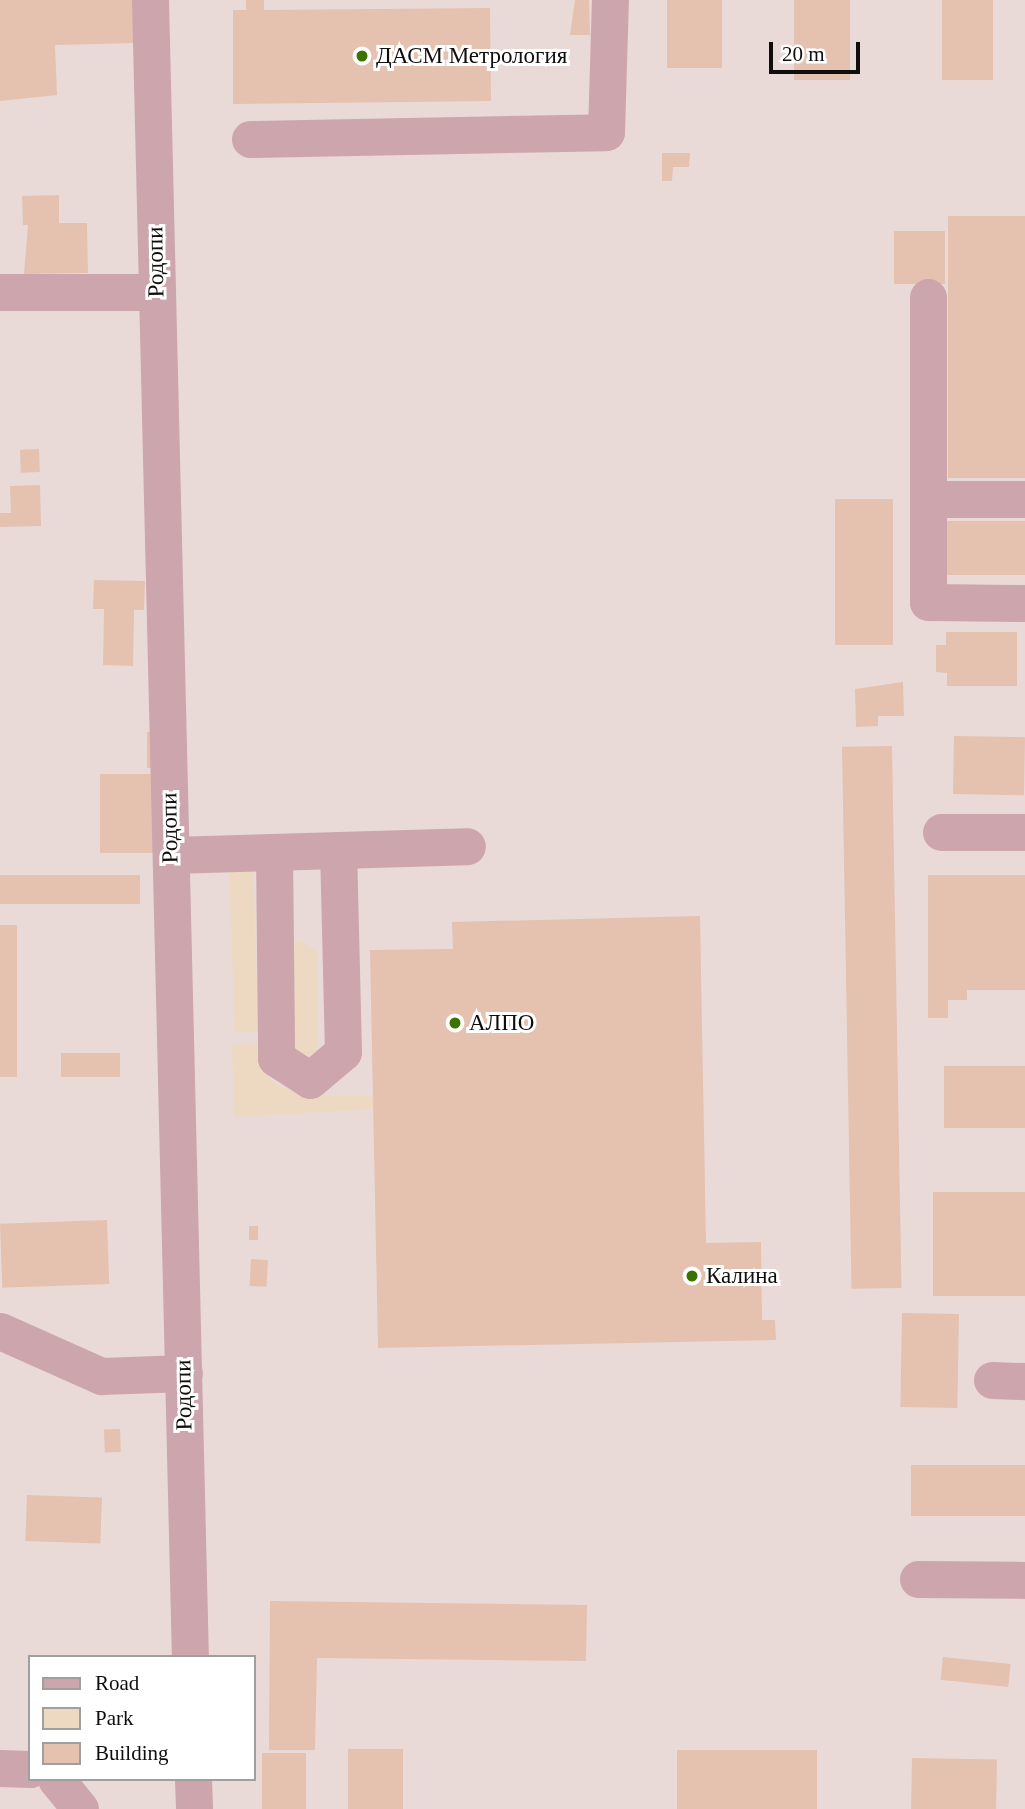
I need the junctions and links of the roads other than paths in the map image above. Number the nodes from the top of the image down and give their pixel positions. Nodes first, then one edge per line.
1 (150, 0) edge
2 (610, 0) edge
3 (250, 139) dead end
4 (0, 292) edge
5 (157, 292) junction
6 (928, 297) dead end
7 (928, 499) junction
8 (1025, 499) edge
9 (1025, 603) edge
10 (941, 832) dead end
11 (1025, 832) edge
12 (467, 846) dead end
13 (338, 850) junction
14 (274, 852) junction
15 (171, 855) junction
16 (0, 1331) edge
17 (184, 1374) junction
18 (918, 1579) dead end
19 (1025, 1580) edge
20 (190, 1655) edge
21 (0, 1768) edge
22 (28, 1769) edge
23 (58, 1781) edge
24 (193, 1781) edge
25 (80, 1809) edge
26 (194, 1809) edge

1 - 5 street, Родопи
2 - 3 street
4 - 5 street
5 - 15 street, Родопи
6 - 7 street
7 - 8 street
7 - 9 street
10 - 11 street
12 - 13 street
13 - 14 street
13 - 14 street
14 - 15 street
15 - 17 street, Родопи
16 - 17 street
17 - 20 street, Родопи
18 - 19 street
21 - 22 street
23 - 25 street
24 - 26 street

